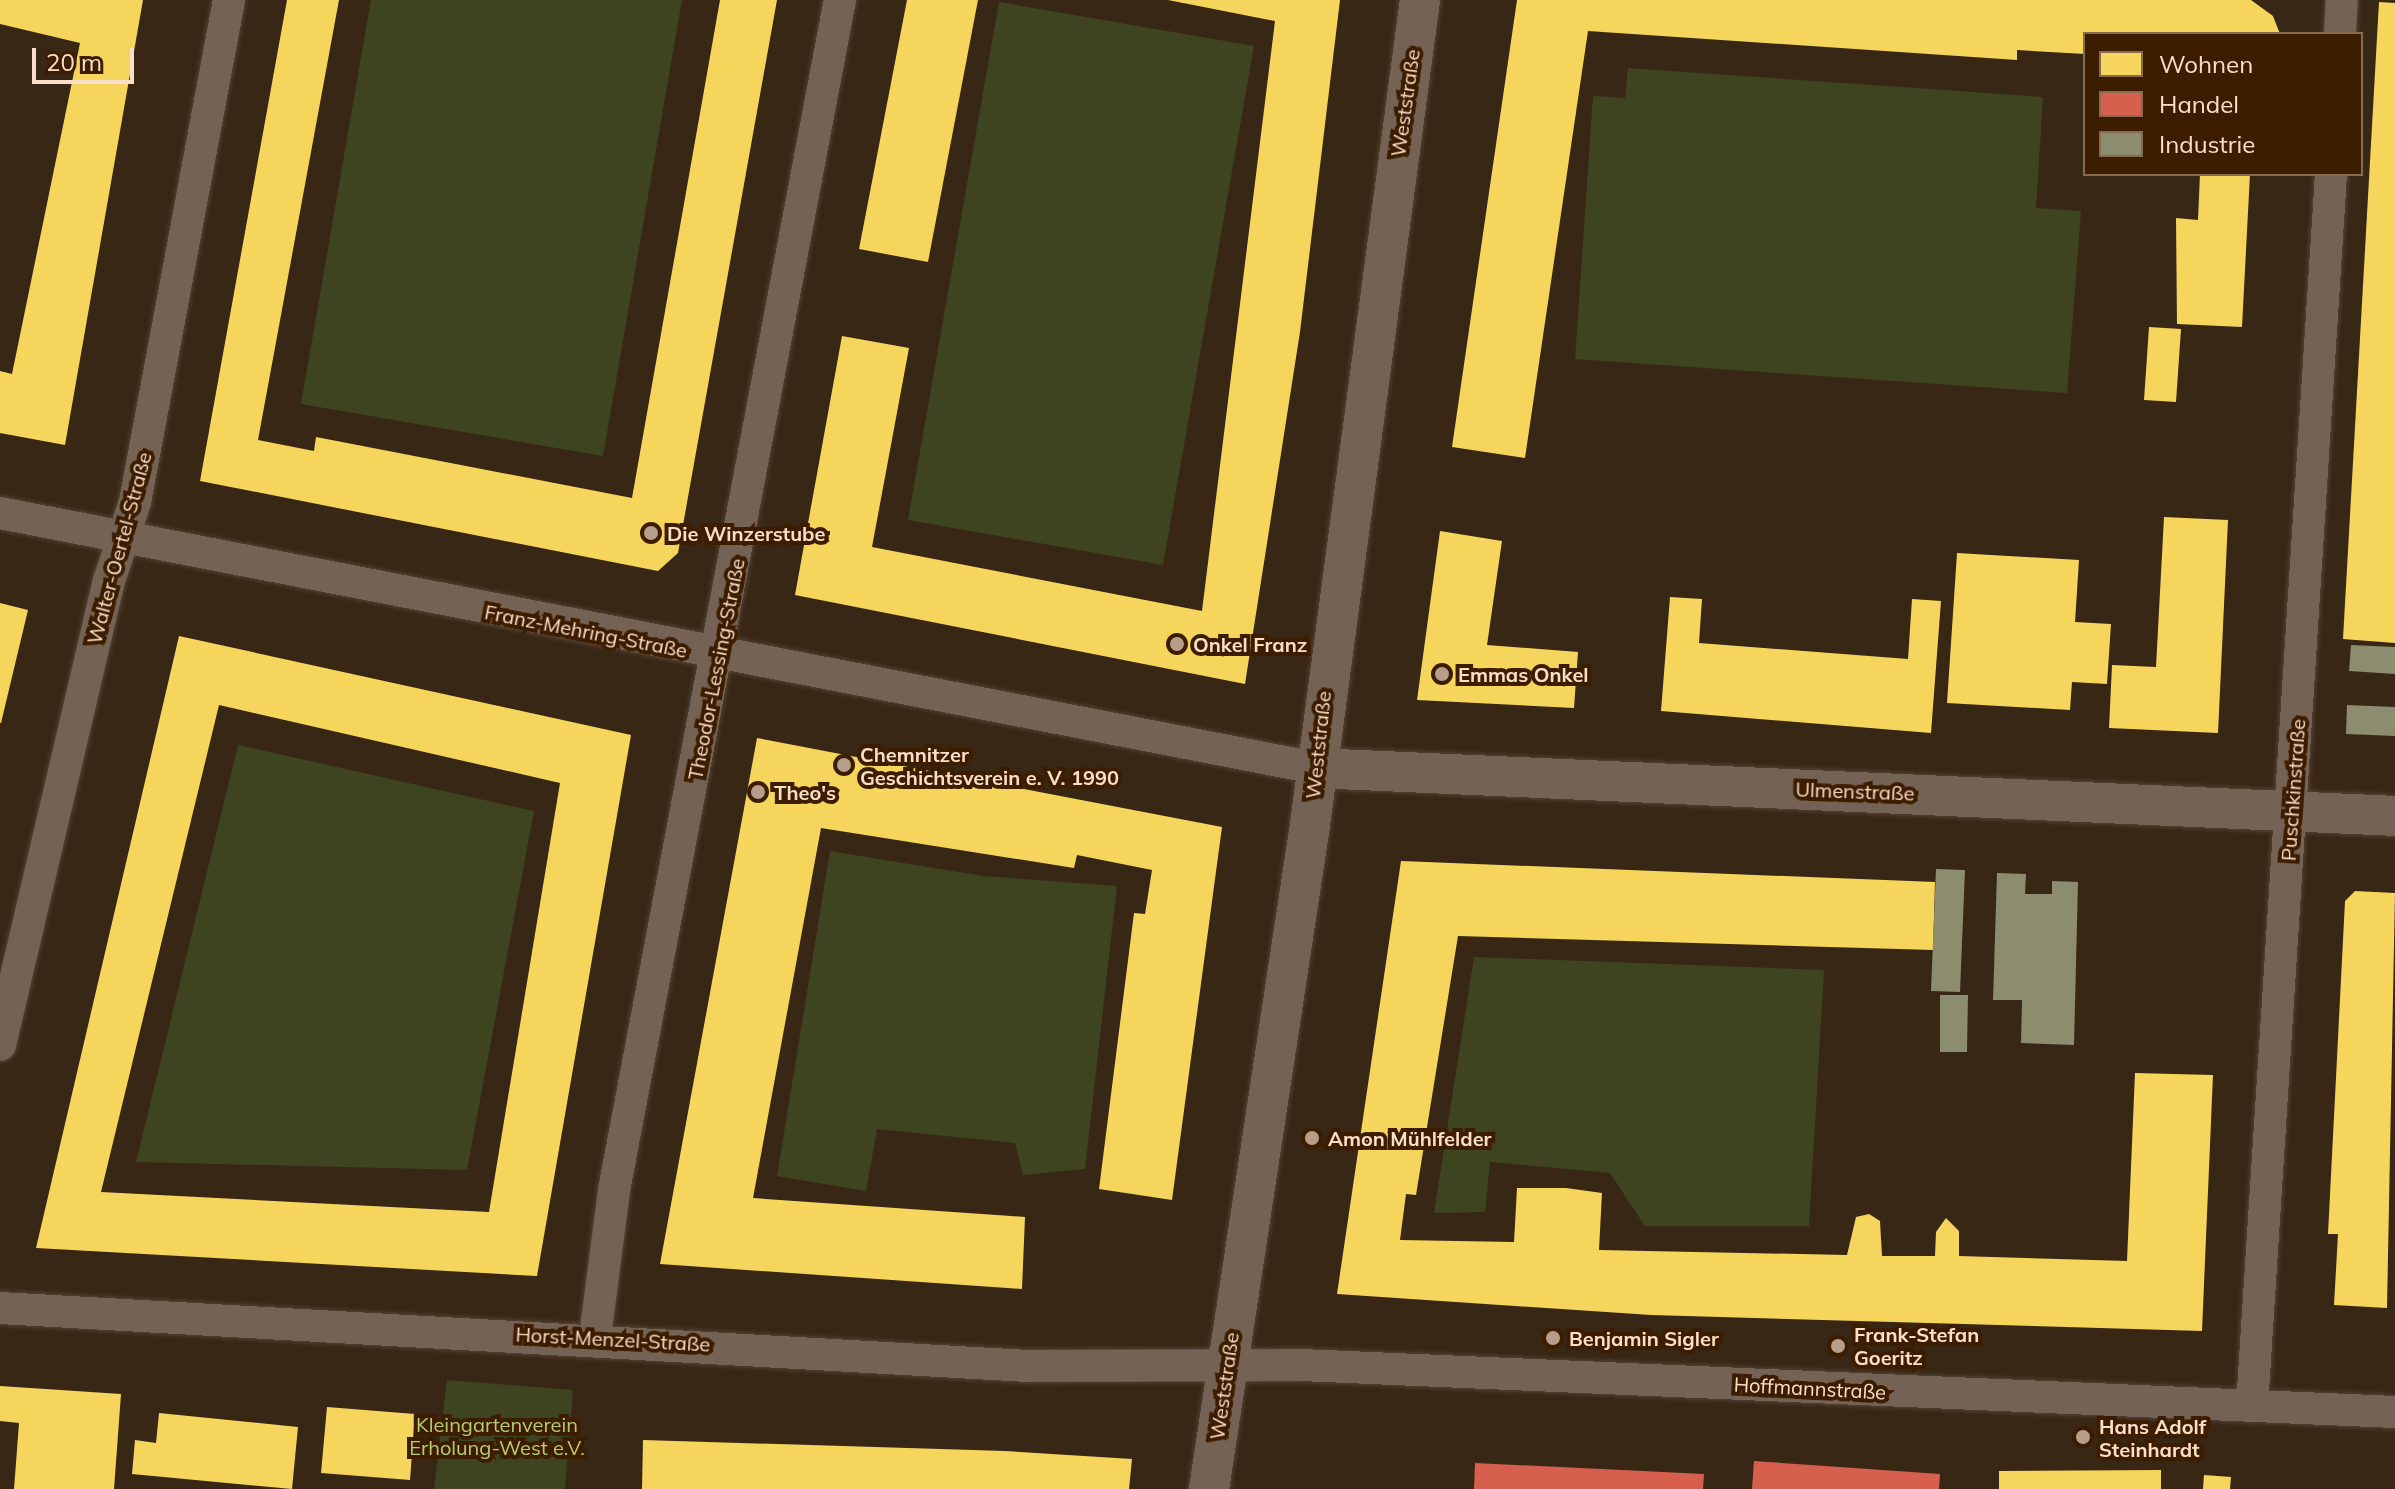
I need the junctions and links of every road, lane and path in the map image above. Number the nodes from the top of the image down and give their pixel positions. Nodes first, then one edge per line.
1 (229, 0) edge
2 (840, 0) edge
3 (1420, 0) edge
4 (2342, 0) edge
5 (2340, 32) edge
6 (2331, 176) edge
7 (0, 513) edge
8 (123, 539) junction
9 (719, 658) junction
10 (1315, 768) junction
11 (2292, 810) junction
12 (2395, 816) edge
13 (0, 1045) edge
14 (0, 1308) edge
15 (595, 1337) junction
16 (1226, 1368) junction
17 (2252, 1406) junction
18 (2395, 1412) edge
19 (1209, 1489) edge

1 - 8 street, Walter-Oertel-Straße
2 - 9 street, Theodor-Lessing-Straße
3 - 10 street, Weststraße
4 - 5 street
6 - 11 street, Puschkinstraße
7 - 8 street, Franz-Mehring-Straße
8 - 9 street, Franz-Mehring-Straße
8 - 13 street, Walter-Oertel-Straße
9 - 10 street, Franz-Mehring-Straße
9 - 15 street, Theodor-Lessing-Straße
10 - 11 street, Ulmenstraße
10 - 16 street, Weststraße
11 - 12 street, Ulmenstraße
11 - 17 street, Puschkinstraße
14 - 15 street, Horst-Menzel-Straße
15 - 16 street, Horst-Menzel-Straße
16 - 17 street, Hoffmannstraße
16 - 19 street, Weststraße
17 - 18 street, Hoffmannstraße

